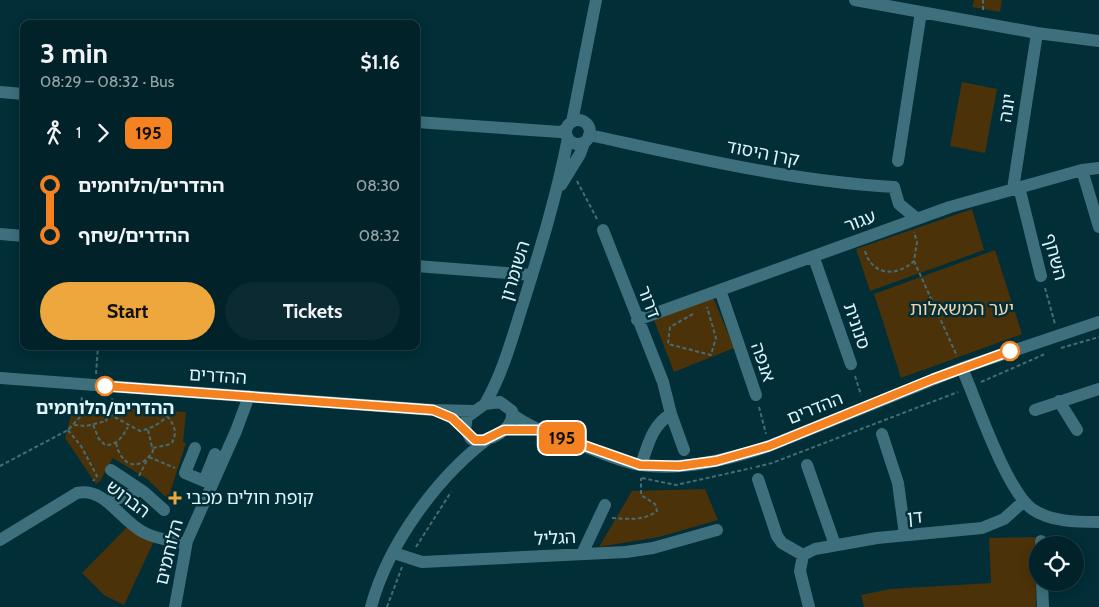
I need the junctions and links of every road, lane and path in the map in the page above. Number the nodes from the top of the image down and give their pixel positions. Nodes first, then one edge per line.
1 (596, 0) edge
2 (855, 0) edge
3 (921, 12) junction
4 (1037, 33) junction
5 (1099, 41) edge
6 (0, 92) edge
7 (20, 94) edge
8 (420, 122) edge
9 (572, 128) junction
10 (586, 139) junction
11 (898, 161) dead end
12 (1099, 168) edge
13 (571, 170) junction
14 (1082, 170) junction
15 (1016, 188) junction
16 (556, 191) junction
17 (914, 219) junction
18 (1099, 227) edge
19 (603, 230) joint
20 (0, 234) edge
21 (20, 236) edge
22 (862, 239) junction
23 (814, 258) junction
24 (914, 261) junction
25 (420, 266) edge
26 (532, 275) junction
27 (1041, 276) joint
28 (720, 290) junction
29 (637, 320) junction
30 (1099, 322) edge
31 (1058, 334) junction
32 (668, 344) joint
33 (97, 350) edge
34 (505, 361) junction
35 (851, 364) joint
36 (962, 368) junction
37 (0, 378) edge
38 (88, 384) junction
39 (115, 386) junction
40 (1099, 389) edge
41 (176, 390) junction
42 (756, 395) joint
43 (248, 396) junction
44 (1059, 401) junction
45 (500, 402) junction
46 (864, 407) junction
47 (480, 408) junction
48 (433, 410) junction
49 (1035, 410) dead end
50 (109, 414) junction
51 (512, 414) junction
52 (671, 414) junction
53 (167, 416) junction
54 (74, 425) junction
55 (93, 425) junction
56 (129, 426) junction
57 (148, 429) junction
58 (68, 430) junction
59 (504, 430) junction
60 (540, 430) junction
61 (1077, 430) dead end
62 (466, 431) junction
63 (882, 434) dead end
64 (489, 438) junction
65 (116, 443) junction
66 (769, 446) junction
67 (153, 448) junction
68 (195, 448) dead end
69 (684, 450) dead end
70 (215, 454) dead end
71 (150, 457) junction
72 (147, 460) junction
73 (641, 465) junction
74 (807, 465) dead end
75 (0, 466) edge
76 (111, 470) dead end
77 (185, 473) junction
78 (216, 474) junction
79 (641, 478) dead end
80 (758, 478) dead end
81 (204, 481) junction
82 (449, 485) junction
83 (137, 487) junction
84 (83, 492) junction
85 (1024, 501) junction
86 (108, 502) junction
87 (605, 505) dead end
88 (164, 510) dead end
89 (600, 518) junction
90 (1099, 522) edge
91 (717, 530) dead end
92 (905, 535) junction
93 (0, 540) edge
94 (186, 544) junction
95 (834, 545) junction
96 (394, 553) junction
97 (582, 554) junction
98 (803, 556) junction
99 (408, 558) junction
100 (1042, 591) edge
101 (174, 607) edge
102 (371, 607) edge
103 (387, 607) edge
104 (809, 607) edge
105 (1043, 607) edge

1 - 9 street, השומרון
2 - 3 street
3 - 4 street
3 - 11 street
4 - 5 street
4 - 15 street, יונה
6 - 7 street
8 - 9 street
9 - 10 street
9 - 10 street, השומרון
9 - 16 street, השומרון
10 - 13 street, השומרון
10 - 17 street, קרן היסוד
12 - 14 street, עגור
13 - 16 street, השומרון
13 - 19 path
14 - 15 street, עגור
14 - 18 street
15 - 17 street, עגור
15 - 27 street, השחף
16 - 26 street, השומרון
17 - 22 street, עגור
17 - 24 path
19 - 29 street, דרור
20 - 21 street
22 - 23 street, עגור
22 - 24 path
23 - 28 street, עגור
23 - 35 street, סנונית
24 - 36 path
25 - 26 street
26 - 34 street, השומרון
27 - 31 path, השחף
28 - 29 street, עגור
28 - 42 street, אנפה
29 - 52 street, דרור
30 - 31 street, ההדרים
31 - 36 street, ההדרים
32 - 32 path
33 - 38 path
34 - 45 street, השומרון
34 - 47 street, השומרון
35 - 46 path, סנונית
36 - 46 street, ההדרים
36 - 85 street
37 - 38 street, ההדרים
38 - 39 street, ההדרים
38 - 54 path
39 - 41 street, ההדרים
39 - 50 path
40 - 44 street
41 - 43 street, ההדרים
41 - 53 path
42 - 66 path, אנפה
43 - 48 street, ההדרים
43 - 78 street, הלוחמים
44 - 49 street
44 - 61 street
45 - 47 street
45 - 51 street
46 - 66 street, ההדרים
47 - 48 street, ההדרים
47 - 62 street
48 - 62 street, ההדרים
50 - 55 path
50 - 56 path
51 - 59 street
51 - 60 street, ההדרים
52 - 69 street, דרור
52 - 73 street
53 - 57 path
53 - 67 path
54 - 55 path
54 - 58 path
55 - 65 path
56 - 57 path
56 - 65 path
57 - 67 path
58 - 75 path
58 - 84 path
59 - 60 street, ההדרים
59 - 64 street
60 - 73 street, ההדרים
62 - 64 street
62 - 82 street
63 - 92 street
64 - 82 street
65 - 72 path
66 - 73 street, ההדרים
67 - 71 path
68 - 77 street
70 - 81 street
71 - 72 path
71 - 77 path
72 - 83 path
74 - 95 street
76 - 83 street
77 - 81 street
78 - 81 street
78 - 94 street, הלוחמים
79 - 89 path
80 - 98 street
82 - 96 street
82 - 99 path
83 - 86 street
83 - 88 street
84 - 86 street, הברוש
84 - 93 street, הברוש
85 - 90 street
85 - 92 street, דן
86 - 94 street, הברוש
87 - 89 street
89 - 97 street
91 - 97 street, הגליל
92 - 95 street, דן
94 - 101 street, הלוחמים
95 - 98 street, דן
96 - 99 street, הגליל
96 - 102 street
97 - 99 street, הגליל
98 - 104 street
99 - 103 path
100 - 105 street

